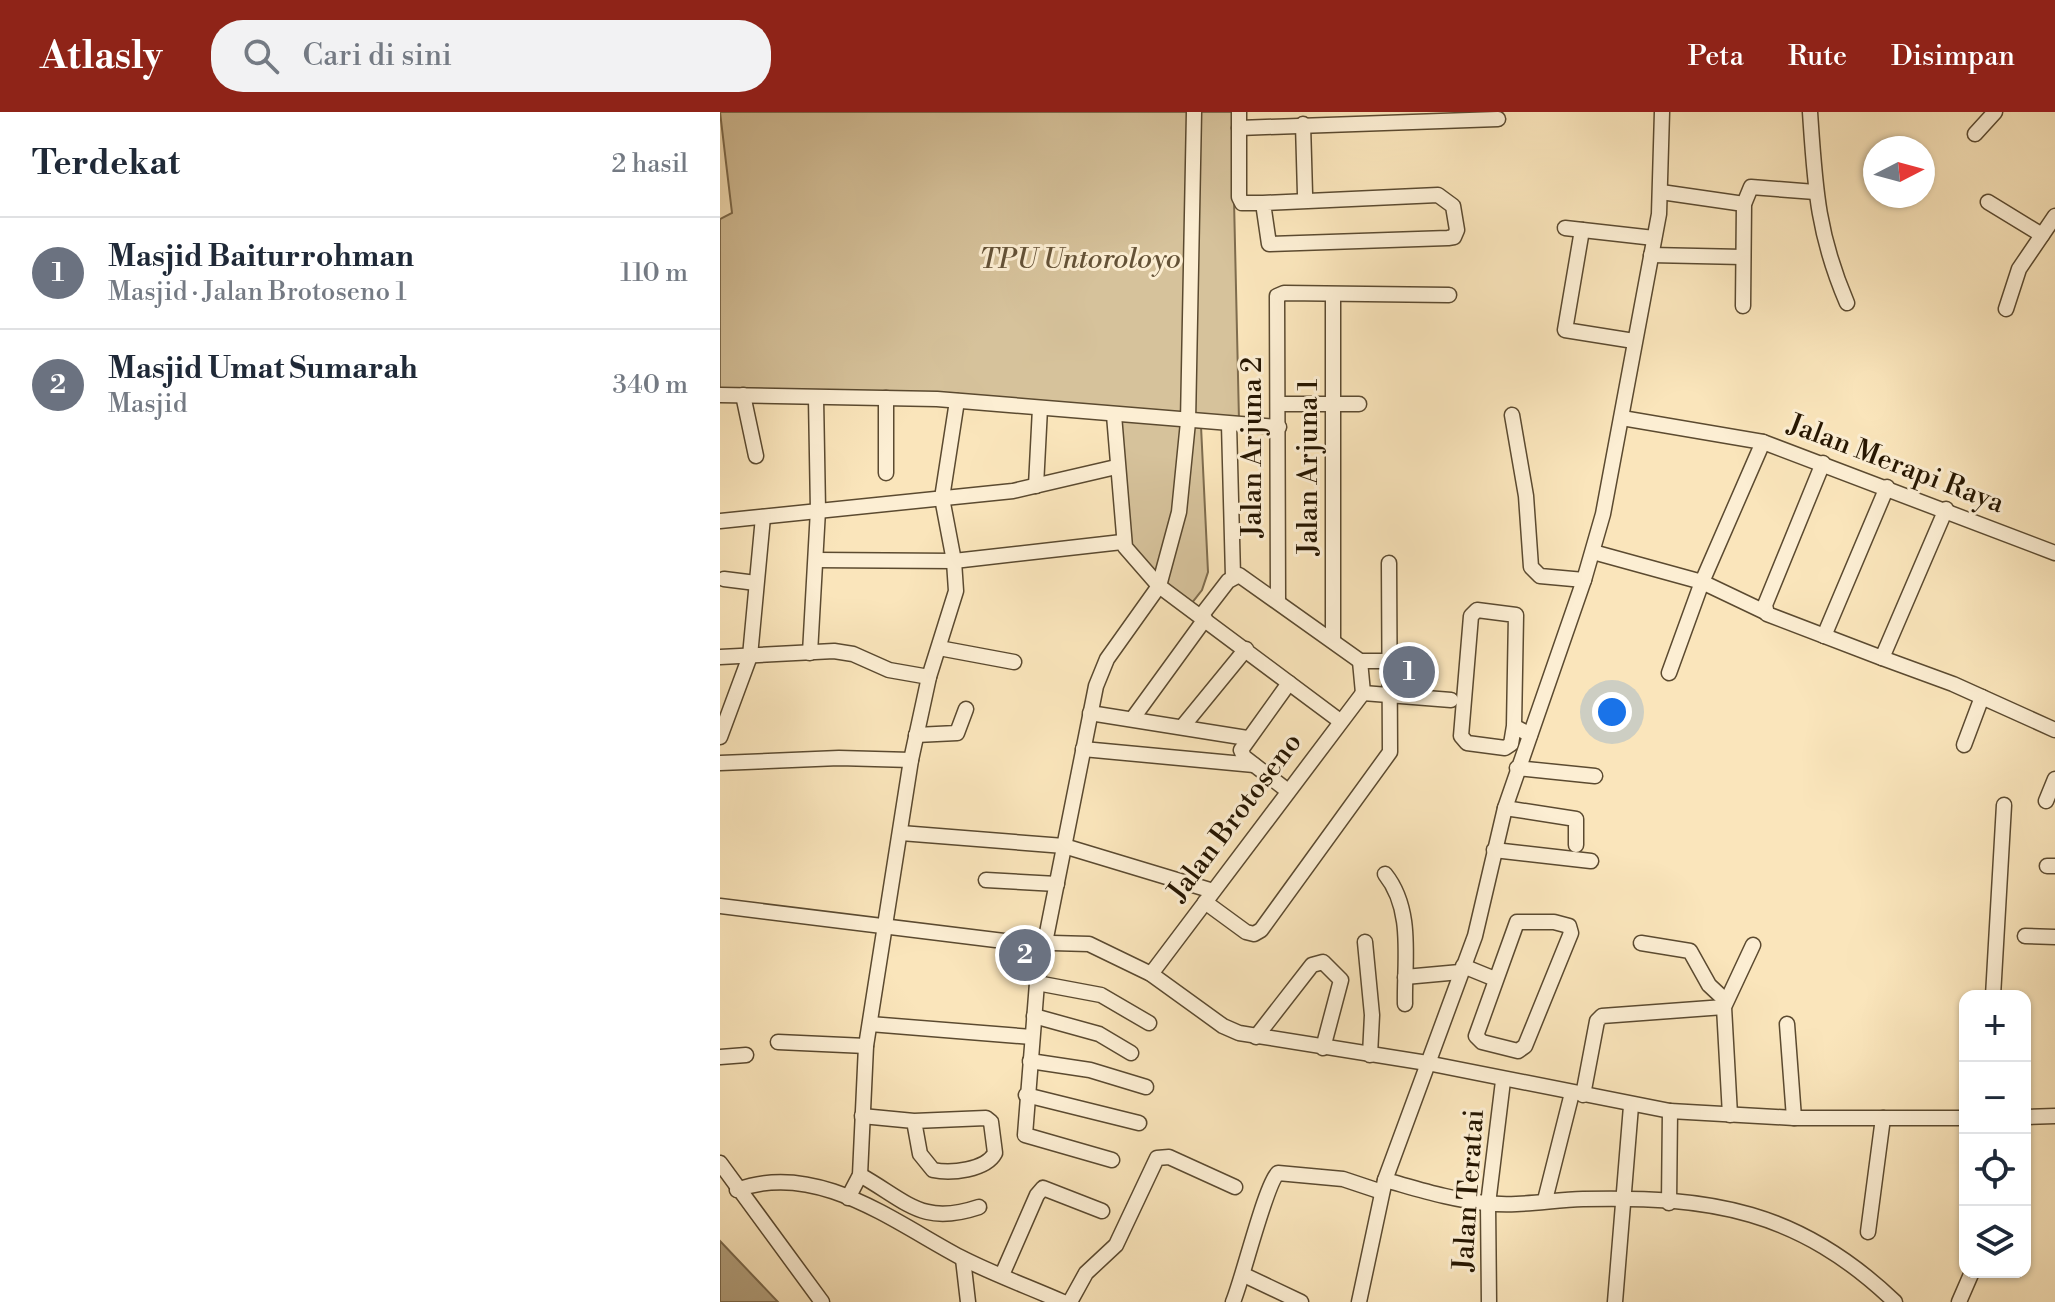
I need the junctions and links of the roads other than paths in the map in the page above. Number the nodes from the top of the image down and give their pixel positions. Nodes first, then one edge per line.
1 (1194, 112) edge
2 (1239, 112) edge
3 (1662, 112) edge
4 (1810, 112) edge
5 (1995, 112) edge
6 (1498, 121) edge
7 (1303, 124) junction
8 (1239, 128) junction
9 (1975, 134) dead end
10 (1661, 192) junction
11 (1815, 192) junction
12 (1305, 194) dead end
13 (1988, 202) dead end
14 (1263, 203) junction
15 (1744, 204) junction
16 (2055, 216) edge
17 (1565, 228) dead end
18 (1582, 230) junction
19 (2042, 235) junction
20 (1654, 238) junction
21 (1651, 255) junction
22 (1743, 257) junction
23 (1333, 295) junction
24 (1449, 295) dead end
25 (1847, 303) dead end
26 (1743, 306) dead end
27 (2006, 309) dead end
28 (1634, 341) junction
29 (720, 395) edge
30 (743, 395) junction
31 (816, 398) junction
32 (886, 398) junction
33 (957, 401) junction
34 (1279, 404) junction
35 (1334, 404) junction
36 (1359, 404) dead end
37 (1040, 408) junction
38 (1114, 415) junction
39 (1512, 415) dead end
40 (1622, 418) junction
41 (1188, 422) junction
42 (1229, 424) junction
43 (1279, 427) junction
44 (1763, 442) junction
45 (756, 456) dead end
46 (1823, 463) junction
47 (1116, 467) junction
48 (886, 473) dead end
49 (1036, 486) junction
50 (1887, 487) junction
51 (942, 498) junction
52 (1946, 509) junction
53 (818, 510) junction
54 (763, 517) junction
55 (720, 521) edge
56 (1122, 542) junction
57 (1593, 552) junction
58 (2055, 553) edge
59 (816, 560) junction
60 (954, 561) junction
61 (1389, 563) dead end
62 (1233, 576) junction
63 (724, 579) dead end
64 (1584, 580) junction
65 (1702, 582) junction
66 (756, 583) junction
67 (1159, 586) junction
68 (1278, 601) junction
69 (1765, 612) junction
70 (1203, 617) junction
71 (1824, 636) junction
72 (1333, 640) junction
73 (939, 648) junction
74 (1246, 649) junction
75 (810, 653) junction
76 (750, 656) junction
77 (720, 657) edge
78 (1882, 658) junction
79 (1360, 661) junction
80 (1392, 661) junction
81 (1014, 662) dead end
82 (1669, 673) dead end
83 (929, 677) junction
84 (1289, 683) junction
85 (1363, 693) junction
86 (1392, 695) junction
87 (1982, 697) junction
88 (1451, 700) dead end
89 (966, 709) dead end
90 (1090, 713) junction
91 (1133, 718) junction
92 (1340, 721) junction
93 (1183, 726) junction
94 (1514, 726) junction
95 (2055, 730) edge
96 (916, 735) junction
97 (1530, 735) junction
98 (720, 737) edge
99 (1247, 738) junction
100 (1964, 745) dead end
101 (1083, 749) junction
102 (911, 760) junction
103 (720, 763) edge
104 (1254, 765) junction
105 (1517, 768) junction
106 (1595, 776) dead end
107 (2055, 779) edge
108 (1288, 791) junction
109 (2046, 801) dead end
110 (2004, 805) dead end
111 (1505, 808) junction
112 (901, 833) junction
113 (1576, 845) dead end
114 (1064, 846) junction
115 (1494, 850) junction
116 (1591, 861) dead end
117 (1385, 874) dead end
118 (986, 880) dead end
119 (1057, 884) junction
120 (1209, 897) junction
121 (720, 906) edge
122 (887, 926) junction
123 (2025, 936) dead end
124 (2055, 937) edge
125 (1365, 942) dead end
126 (1641, 943) dead end
127 (1043, 944) junction
128 (1753, 945) dead end
129 (1462, 969) junction
130 (1151, 974) junction
131 (1405, 977) junction
132 (1495, 979) junction
133 (1037, 983) junction
134 (1993, 990) edge
135 (1405, 1004) dead end
136 (1724, 1004) junction
137 (1034, 1016) junction
138 (1149, 1023) dead end
139 (870, 1024) junction
140 (1787, 1024) dead end
141 (1032, 1037) junction
142 (1256, 1037) junction
143 (778, 1042) dead end
144 (866, 1046) junction
145 (1323, 1048) junction
146 (1131, 1053) dead end
147 (746, 1055) dead end
148 (1370, 1055) junction
149 (720, 1057) edge
150 (1030, 1061) junction
151 (1427, 1063) junction
152 (1503, 1081) junction
153 (1146, 1087) dead end
154 (1578, 1094) junction
155 (1026, 1095) junction
156 (1631, 1106) junction
157 (1670, 1111) junction
158 (1730, 1115) junction
159 (862, 1116) junction
160 (2055, 1116) edge
161 (2031, 1117) edge
162 (1794, 1118) junction
163 (1883, 1118) junction
164 (1959, 1118) edge
165 (914, 1121) junction
166 (1139, 1123) dead end
167 (1112, 1160) dead end
168 (720, 1163) edge
169 (860, 1175) junction
170 (1383, 1186) junction
171 (1235, 1187) dead end
172 (737, 1190) junction
173 (848, 1198) junction
174 (1545, 1200) junction
175 (1624, 1200) junction
176 (1669, 1203) junction
177 (1488, 1204) junction
178 (979, 1207) dead end
179 (1102, 1211) dead end
180 (1868, 1232) dead end
181 (963, 1259) junction
182 (1002, 1275) junction
183 (1244, 1275) junction
184 (1969, 1278) edge
185 (822, 1302) edge
186 (968, 1302) edge
187 (1063, 1302) edge
188 (1070, 1302) edge
189 (1233, 1302) edge
190 (1301, 1302) edge
191 (1359, 1302) edge
192 (1489, 1302) edge
193 (1615, 1302) edge
194 (1895, 1302) edge
195 (1959, 1302) edge

1 - 41 street
2 - 8 street
3 - 10 street
4 - 11 street
5 - 9 street
6 - 7 street
7 - 8 street
7 - 12 street
8 - 14 street
10 - 15 street
10 - 20 street
11 - 15 street
11 - 25 street
13 - 19 street
14 - 14 street
15 - 22 street
16 - 19 street
17 - 18 street
18 - 20 street
18 - 28 street
19 - 27 street
20 - 21 street
21 - 22 street
21 - 28 street
22 - 26 street
23 - 24 street
23 - 34 street, Jalan Arjuna 2
23 - 35 street, Jalan Arjuna 1
28 - 40 street
29 - 30 street
30 - 31 street
30 - 45 street
31 - 32 street
31 - 53 street
32 - 33 street
32 - 48 street
33 - 37 street
33 - 51 street
34 - 35 street
34 - 43 street, Jalan Arjuna 2
35 - 36 street
35 - 72 street, Jalan Arjuna 1
37 - 38 street
37 - 49 street
38 - 41 street
38 - 47 street
39 - 64 street
40 - 44 street, Jalan Merapi Raya
40 - 57 street
41 - 42 street
41 - 67 street
42 - 43 street
42 - 62 street
43 - 68 street, Jalan Arjuna 2
44 - 46 street, Jalan Merapi Raya
44 - 65 street
46 - 50 street, Jalan Merapi Raya
46 - 69 street
47 - 49 street
47 - 56 street
49 - 51 street
50 - 52 street, Jalan Merapi Raya
50 - 71 street
51 - 53 street
51 - 60 street
52 - 58 street, Jalan Merapi Raya
52 - 78 street
53 - 54 street
53 - 59 street
54 - 55 street
54 - 66 street
56 - 60 street
56 - 67 street
57 - 64 street
57 - 65 street
59 - 60 street
59 - 75 street
60 - 73 street
61 - 80 street
62 - 68 street
62 - 70 street
63 - 66 street
64 - 97 street
65 - 69 street
65 - 82 street
66 - 76 street
67 - 70 street
67 - 90 street
68 - 72 street
69 - 71 street
70 - 74 street
70 - 91 street
71 - 78 street
72 - 79 street
73 - 81 street
73 - 83 street
74 - 84 street
74 - 93 street
75 - 76 street
75 - 83 street
76 - 77 street
76 - 98 street
78 - 87 street
79 - 80 street
79 - 85 street
80 - 86 street
83 - 96 street
84 - 92 street
84 - 99 street
85 - 86 street
85 - 92 street, Jalan Brotoseno
86 - 88 street
86 - 120 street
87 - 95 street
87 - 100 street
89 - 96 street
90 - 91 street
90 - 101 street
91 - 93 street
92 - 108 street, Jalan Brotoseno
93 - 99 street
94 - 94 street
94 - 97 street
96 - 102 street
97 - 105 street
99 - 104 street
101 - 104 street
101 - 114 street
102 - 103 street
102 - 112 street
104 - 108 street
105 - 106 street
105 - 111 street
107 - 109 street
108 - 120 street, Jalan Brotoseno
110 - 134 street
111 - 113 street
111 - 115 street
112 - 114 street
112 - 122 street
114 - 119 street
114 - 120 street
115 - 116 street
115 - 129 street
117 - 131 street
118 - 119 street
119 - 127 street
120 - 130 street, Jalan Brotoseno
121 - 122 street
122 - 127 street
122 - 139 street
123 - 124 street
125 - 148 street
126 - 136 street
127 - 130 street
127 - 133 street
128 - 136 street
129 - 131 street
129 - 132 street
129 - 151 street
130 - 142 street
131 - 135 street
132 - 132 street
133 - 137 street
133 - 138 street
136 - 154 street
136 - 158 street
137 - 141 street
137 - 146 street
139 - 141 street
139 - 144 street
140 - 162 street
141 - 150 street
142 - 145 street
142 - 145 street
143 - 144 street
144 - 159 street
145 - 148 street
147 - 149 street
148 - 151 street
150 - 153 street
150 - 155 street
151 - 152 street
151 - 170 street
152 - 154 street
152 - 177 street, Jalan Teratai
154 - 156 street
154 - 174 street
155 - 166 street
155 - 167 street
156 - 157 street
156 - 175 street
157 - 158 street
157 - 176 street
158 - 162 street
159 - 165 street
159 - 169 street
160 - 161 street
162 - 163 street
163 - 164 street
163 - 180 street
165 - 165 street
168 - 172 street
169 - 173 street
169 - 178 street
170 - 177 street
170 - 183 street
170 - 191 street
171 - 188 street
172 - 173 street
172 - 185 street
173 - 181 street
174 - 175 street
174 - 177 street
175 - 176 street
175 - 193 street
176 - 194 street
177 - 192 street, Jalan Teratai
179 - 182 street
181 - 182 street
181 - 186 street
182 - 187 street
183 - 189 street
183 - 190 street
184 - 195 street

